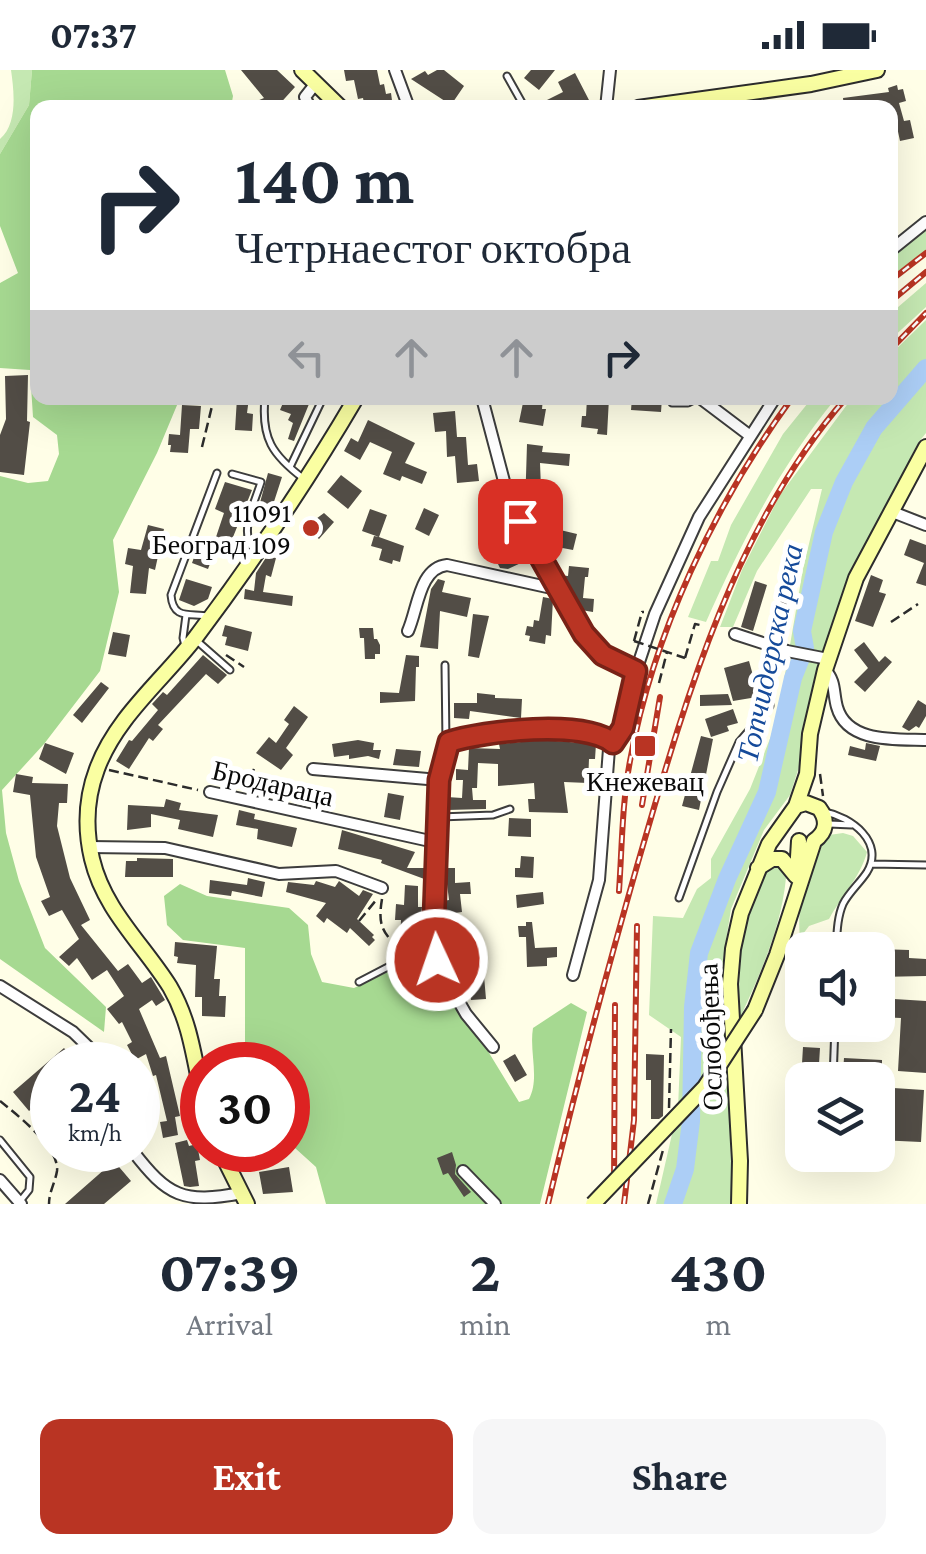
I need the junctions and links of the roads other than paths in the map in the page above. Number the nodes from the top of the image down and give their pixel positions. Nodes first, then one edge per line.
1 (302, 70) edge
2 (395, 70) edge
3 (610, 70) edge
4 (877, 70) edge
5 (848, 74) edge
6 (507, 76) dead end
7 (316, 83) junction
8 (306, 100) edge
9 (333, 100) edge
10 (406, 100) edge
11 (521, 100) edge
12 (607, 100) edge
13 (693, 100) edge
14 (926, 222) edge
15 (898, 245) edge
16 (265, 405) edge
17 (320, 405) edge
18 (352, 405) edge
19 (484, 405) edge
20 (708, 405) edge
21 (770, 405) edge
22 (749, 435) junction
23 (926, 447) edge
24 (290, 467) junction
25 (217, 474) dead end
26 (232, 474) dead end
27 (304, 479) junction
28 (890, 511) junction
29 (926, 525) edge
30 (256, 551) junction
31 (556, 589) junction
32 (186, 615) junction
33 (211, 616) junction
34 (408, 630) dead end
35 (736, 634) dead end
36 (191, 644) junction
37 (782, 649) junction
38 (823, 662) junction
39 (445, 665) dead end
40 (230, 670) dead end
41 (636, 671) junction
42 (926, 740) edge
43 (613, 743) junction
44 (446, 746) junction
45 (312, 769) dead end
46 (813, 773) junction
47 (439, 780) junction
48 (210, 792) road end
49 (796, 806) junction
50 (510, 809) dead end
51 (824, 814) junction
52 (440, 816) junction
53 (786, 820) junction
54 (855, 826) junction
55 (802, 840) junction
56 (439, 843) junction
57 (90, 847) junction
58 (766, 852) junction
59 (870, 864) junction
60 (926, 865) edge
61 (758, 868) junction
62 (797, 883) junction
63 (382, 893) road end
64 (679, 898) dead end
65 (839, 932) edge
66 (433, 947) junction
67 (409, 956) joint
68 (573, 975) dead end
69 (359, 982) dead end
70 (0, 986) edge
71 (84, 1042) edge
72 (192, 1042) edge
73 (493, 1047) dead end
74 (0, 1140) edge
75 (463, 1171) dead end
76 (152, 1172) edge
77 (231, 1172) edge
78 (0, 1180) edge
79 (245, 1199) edge
80 (20, 1203) edge
81 (495, 1204) edge
82 (593, 1204) edge
83 (740, 1204) edge

1 - 7 main road
2 - 10 street
3 - 12 street
4 - 5 main road
5 - 13 main road
6 - 11 lane
7 - 8 street
7 - 9 main road
14 - 15 street
16 - 24 lane
17 - 24 lane
18 - 27 main road
19 - 31 street
20 - 22 street
21 - 22 street
22 - 41 street
23 - 28 main road
24 - 27 lane
25 - 32 lane
26 - 30 lane
27 - 30 main road
28 - 29 street
28 - 38 main road
30 - 33 main road
31 - 34 street
31 - 41 street
32 - 33 lane
32 - 36 lane
33 - 36 main road
35 - 37 street
36 - 40 lane
36 - 57 main road
37 - 38 street
37 - 64 lane
38 - 42 street
38 - 46 main road
39 - 44 lane
41 - 43 street
43 - 44 street
43 - 68 street
44 - 47 street
45 - 47 street
46 - 49 main road
46 - 51 main road
47 - 52 street
48 - 56 street, Бродараца
49 - 51 main road
49 - 53 main road, Ослобођења
50 - 52 lane
51 - 54 lane
51 - 54 lane
51 - 55 main road
52 - 56 street
53 - 55 main road
53 - 58 main road, Ослобођења
54 - 59 lane
55 - 58 main road
55 - 62 main road
56 - 66 street
57 - 63 street
57 - 72 main road
58 - 61 main road, Ослобођења
59 - 60 lane
59 - 65 lane
61 - 62 main road
61 - 83 main road, Ослобођења
62 - 82 main road, bridge
66 - 67 street
66 - 73 street
67 - 69 lane
70 - 71 street
74 - 80 lane
75 - 81 street
76 - 79 street
77 - 79 main road
78 - 80 street

